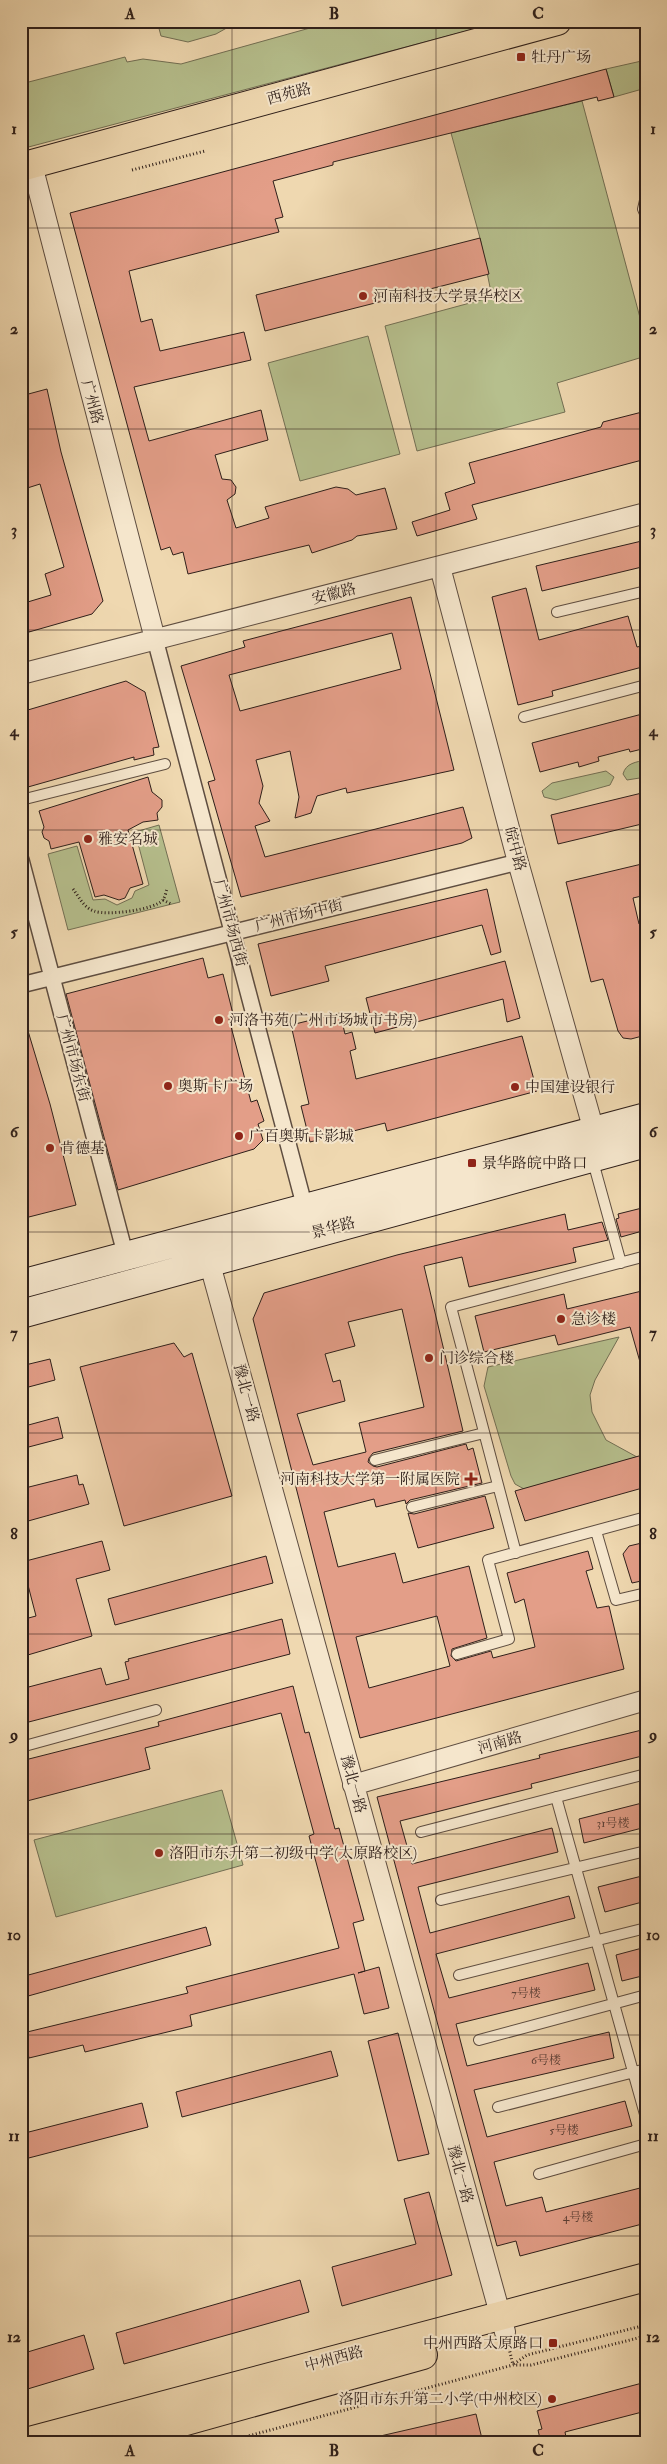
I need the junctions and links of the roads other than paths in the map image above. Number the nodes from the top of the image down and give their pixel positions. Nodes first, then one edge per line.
1 (557, 21) edge
2 (26, 166) edge
3 (646, 196) edge
4 (646, 216) edge
5 (646, 513) edge
6 (440, 567) junction
7 (646, 591) edge
8 (557, 612) dead end
9 (154, 639) junction
10 (21, 674) edge
11 (646, 685) edge
12 (524, 717) dead end
13 (165, 764) dead end
14 (21, 800) edge
15 (21, 860) edge
16 (518, 862) junction
17 (232, 932) junction
18 (52, 977) junction
19 (21, 984) edge
20 (646, 1117) edge
21 (594, 1131) junction
22 (646, 1143) edge
23 (592, 1157) junction
24 (305, 1208) junction
25 (202, 1235) junction
26 (646, 1256) edge
27 (126, 1257) junction
28 (210, 1262) junction
29 (621, 1263) junction
30 (21, 1284) edge
31 (21, 1314) edge
32 (484, 1433) junction
33 (375, 1460) dead end
34 (498, 1486) junction
35 (412, 1507) dead end
36 (646, 1518) edge
37 (596, 1531) junction
38 (516, 1552) junction
39 (646, 1593) edge
40 (457, 1654) dead end
41 (646, 1700) edge
42 (156, 1710) dead end
43 (21, 1747) edge
44 (646, 1774) edge
45 (353, 1785) junction
46 (556, 1797) junction
47 (421, 1832) dead end
48 (646, 1851) edge
49 (576, 1867) junction
50 (441, 1900) dead end
51 (646, 1928) edge
52 (596, 1940) junction
53 (460, 1975) dead end
54 (646, 1995) edge
55 (614, 2004) junction
56 (479, 2040) dead end
57 (646, 2069) edge
58 (633, 2072) junction
59 (498, 2107) dead end
60 (646, 2118) edge
61 (646, 2144) edge
62 (539, 2174) dead end
63 (646, 2277) edge
64 (646, 2295) edge
65 (502, 2323) junction
66 (22, 2443) edge
67 (107, 2443) edge

1 - 2 main road, 西苑路
2 - 9 street, 广州路
3 - 4 lane
5 - 6 street, 安徽路
6 - 9 street, 安徽路
6 - 16 street, 皖中路
7 - 8 lane
9 - 10 street, 安徽路
9 - 17 street, 广州市场西街
11 - 12 lane
13 - 14 lane
15 - 18 street, 广州市场东街
16 - 17 street, 广州市场中街
16 - 21 street, 皖中路
17 - 18 street, 广州市场中街
17 - 24 street, 广州市场西街
18 - 19 street, 广州市场中街
18 - 27 street, 广州市场东街
20 - 21 main road, 景华路
21 - 24 main road, 景华路
22 - 23 main road, 景华路
23 - 28 main road, 景华路
23 - 29 lane
24 - 25 main road, 景华路
25 - 27 main road, 景华路
25 - 28 street, 豫北一路
26 - 29 lane
27 - 30 main road, 景华路
28 - 31 main road, 景华路
28 - 45 street, 豫北一路
29 - 32 lane
32 - 33 lane
32 - 34 lane
34 - 35 lane
34 - 38 lane
36 - 37 lane
37 - 38 lane
37 - 39 lane
38 - 40 lane
41 - 45 street, 河南路
42 - 43 lane
44 - 46 lane
45 - 65 street, 豫北一路
46 - 47 lane
46 - 49 lane
48 - 49 lane
49 - 50 lane
49 - 52 lane
51 - 52 lane
52 - 53 lane
52 - 55 lane
54 - 55 lane
55 - 56 lane
55 - 58 lane
57 - 58 lane
58 - 59 lane
58 - 60 lane
61 - 62 lane
63 - 65 main road, 中州西路
64 - 65 main road, 中州西路
65 - 66 main road, 中州西路
65 - 67 main road, 中州西路

